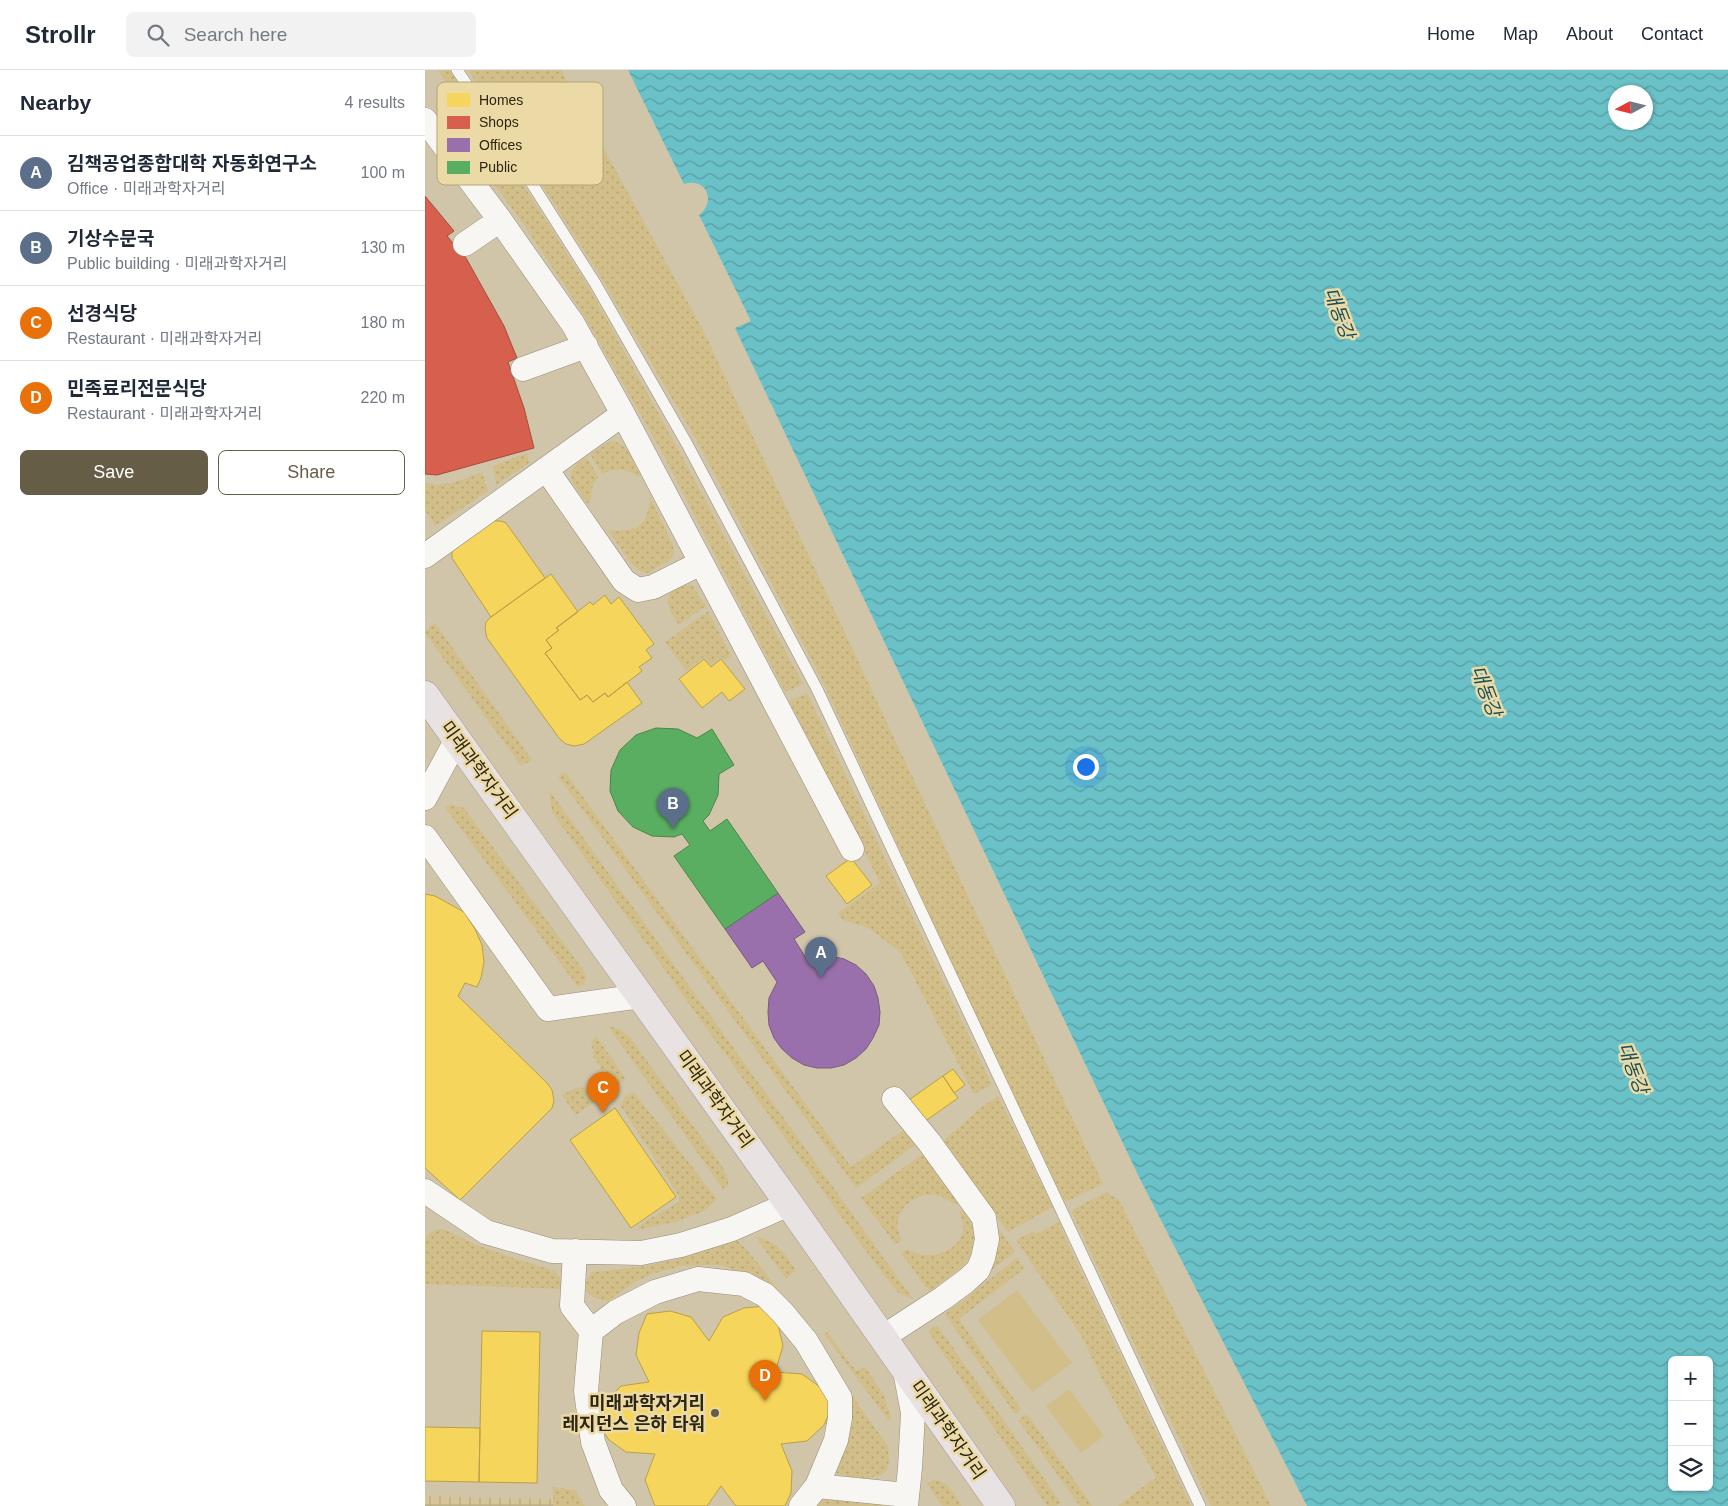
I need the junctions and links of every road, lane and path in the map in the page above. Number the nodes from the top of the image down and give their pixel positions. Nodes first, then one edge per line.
1 (457, 70) edge
2 (465, 82) edge
3 (425, 120) edge
4 (437, 136) edge
5 (474, 185) edge
6 (533, 185) edge
7 (501, 220) junction
8 (465, 244) dead end
9 (586, 346) junction
10 (523, 369) dead end
11 (623, 414) junction
12 (546, 469) junction
13 (425, 556) edge
14 (701, 564) junction
15 (433, 617) dead end
16 (425, 622) edge
17 (425, 695) edge
18 (457, 739) junction
19 (425, 798) edge
20 (425, 837) edge
21 (852, 849) dead end
22 (641, 996) junction
23 (894, 1099) dead end
24 (425, 1191) edge
25 (789, 1204) junction
26 (575, 1251) junction
27 (591, 1331) junction
28 (883, 1337) junction
29 (905, 1369) junction
30 (817, 1486) junction
31 (906, 1500) edge
32 (624, 1506) edge
33 (801, 1506) edge
34 (1001, 1506) edge
35 (1200, 1506) edge

1 - 2 lane
3 - 4 street
5 - 7 street
6 - 35 lane
7 - 8 street
7 - 9 street
9 - 10 street
9 - 11 street
11 - 12 street
11 - 14 street
12 - 13 street
12 - 14 street
14 - 21 street
15 - 16 path
17 - 18 main road, 미래과학자거리
18 - 19 street
18 - 22 main road, 미래과학자거리
20 - 22 street
22 - 25 main road, 미래과학자거리
23 - 28 street
24 - 26 street
25 - 26 street
25 - 28 main road, 미래과학자거리
26 - 27 street
27 - 30 street
27 - 32 street
28 - 29 main road, 미래과학자거리
29 - 31 street
29 - 34 main road, 미래과학자거리
30 - 31 street
30 - 33 street

